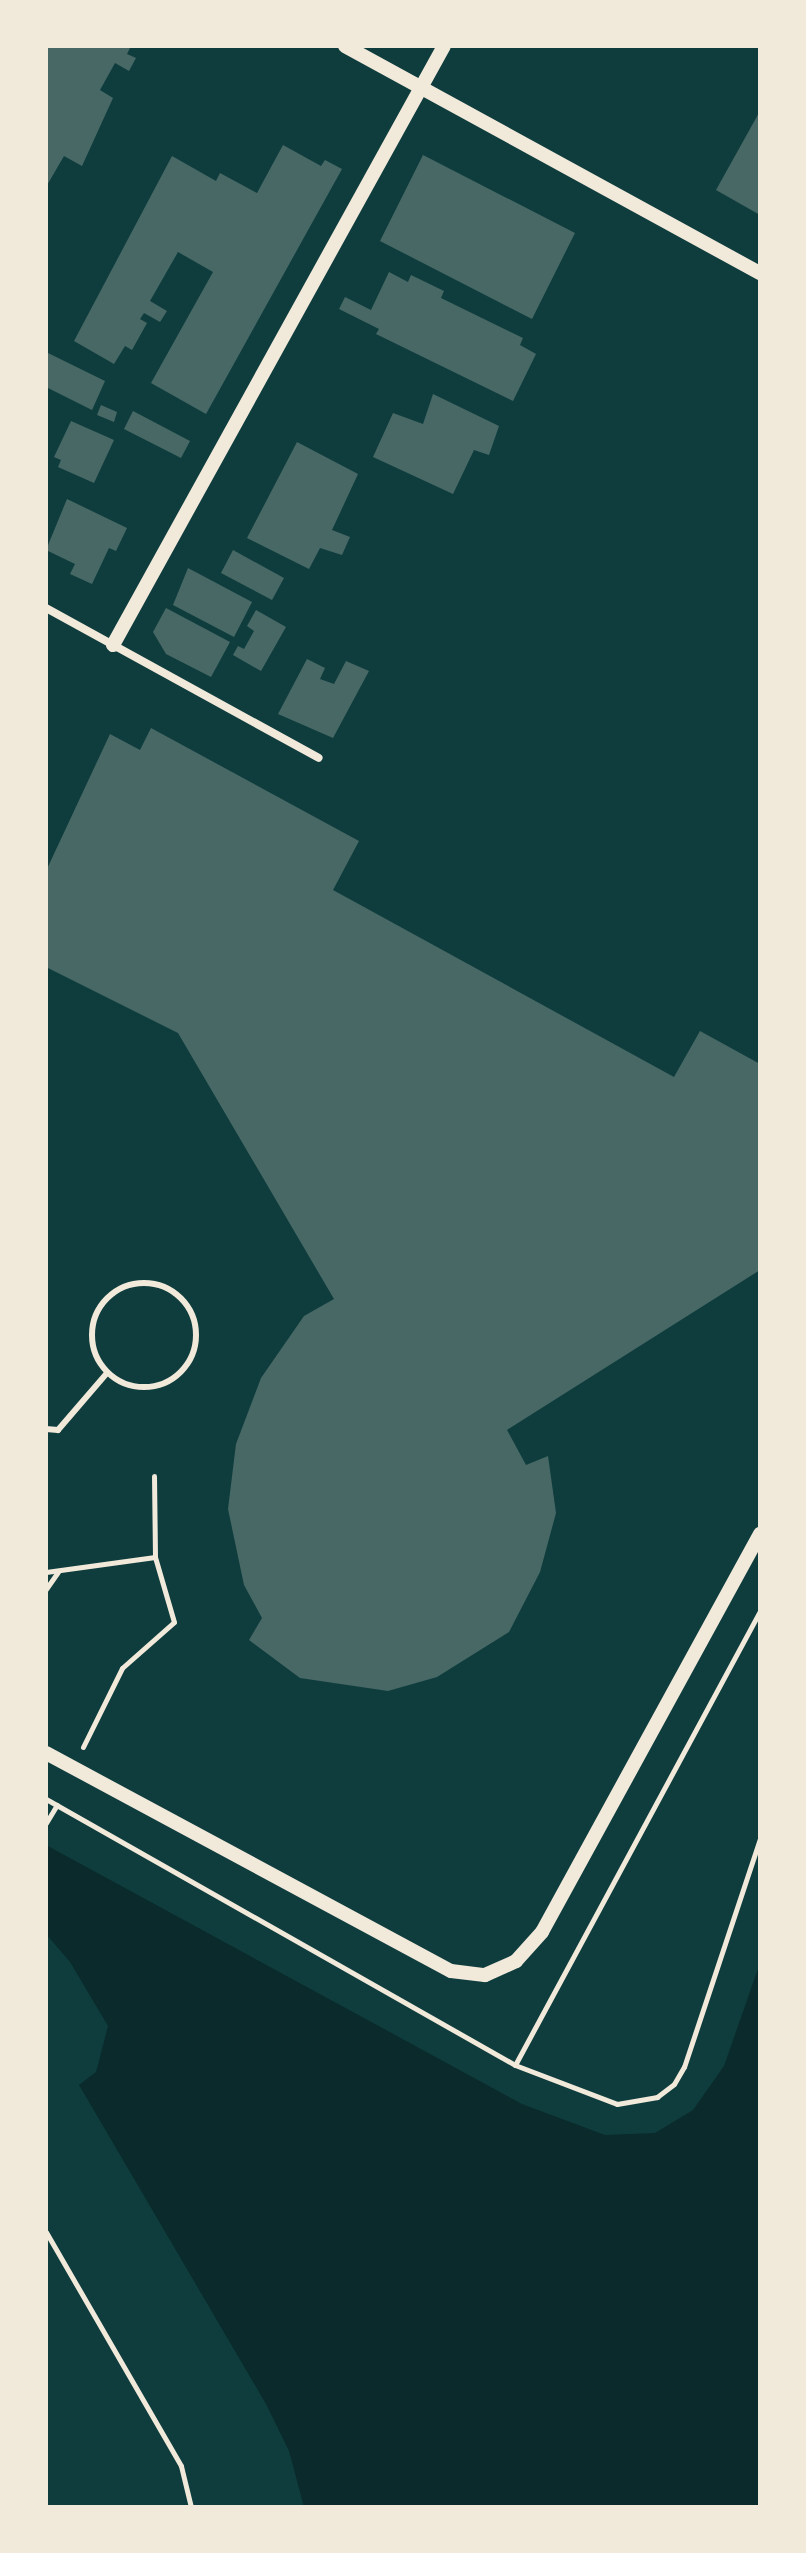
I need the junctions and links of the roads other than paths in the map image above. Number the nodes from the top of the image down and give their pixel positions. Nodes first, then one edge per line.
1 (345, 46) edge
2 (444, 46) edge
3 (421, 88) junction
4 (760, 273) edge
5 (46, 608) edge
6 (113, 645) junction
7 (319, 758) dead end
8 (107, 1373) junction
9 (46, 1429) edge
10 (760, 1534) edge
11 (46, 1753) edge

1 - 3 street
2 - 3 street
3 - 4 street
3 - 6 street
5 - 6 street
6 - 7 street
8 - 8 lane
8 - 9 lane
10 - 11 street

